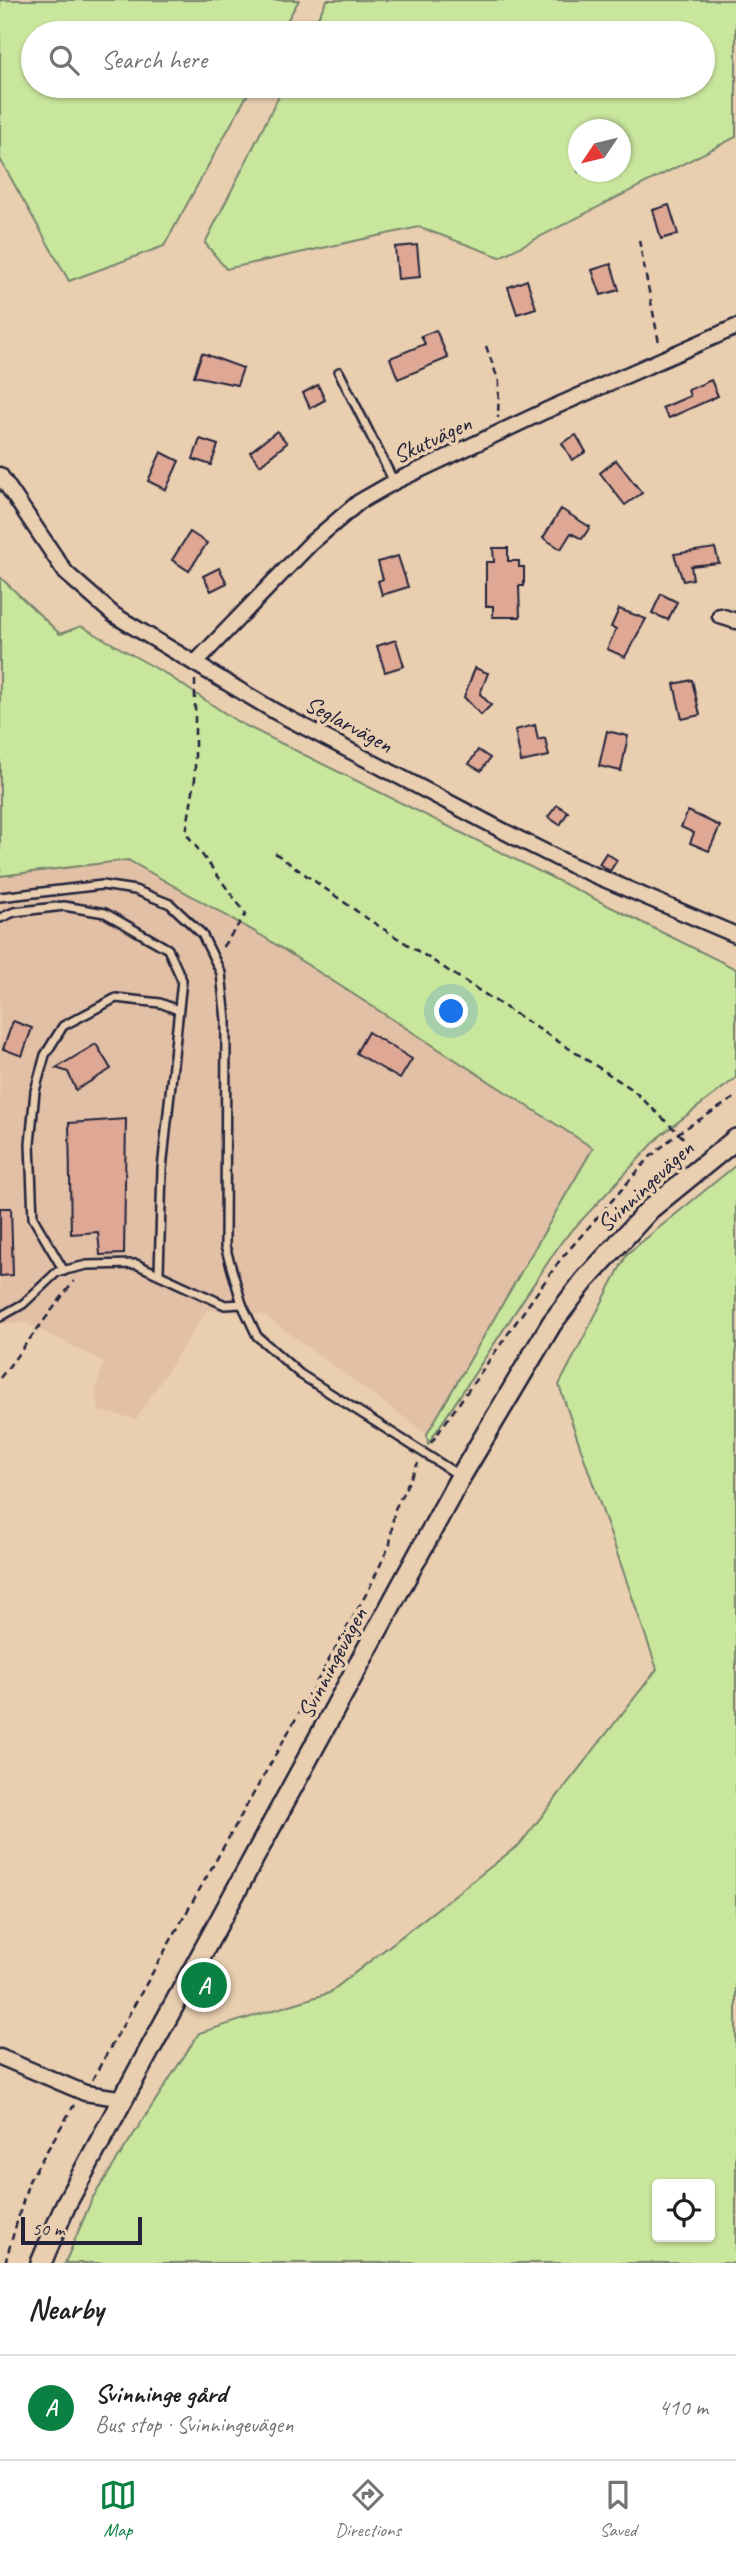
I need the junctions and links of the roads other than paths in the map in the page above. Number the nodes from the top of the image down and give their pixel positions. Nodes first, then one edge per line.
1 (736, 327) edge
2 (339, 372) dead end
3 (0, 475) edge
4 (394, 482) junction
5 (720, 616) dead end
6 (736, 621) edge
7 (195, 663) junction
8 (0, 897) edge
9 (0, 918) edge
10 (736, 935) edge
11 (178, 1010) junction
12 (736, 1139) edge
13 (64, 1271) junction
14 (159, 1273) junction
15 (242, 1304) junction
16 (0, 1317) edge
17 (461, 1476) junction
18 (0, 2057) edge
19 (125, 2099) junction
20 (41, 2263) edge

1 - 4 street, Skutvägen
2 - 4 lane
3 - 7 street, Seglarvägen
4 - 7 street, Skutvägen
5 - 6 street
7 - 10 street, Seglarvägen
8 - 15 lane
9 - 11 lane
11 - 13 lane
11 - 14 lane
12 - 17 main road, Svinningevägen
13 - 14 lane
13 - 16 lane
14 - 15 lane
15 - 17 lane
17 - 19 main road, Svinningevägen
18 - 19 street
19 - 20 main road, Svinningevägen

